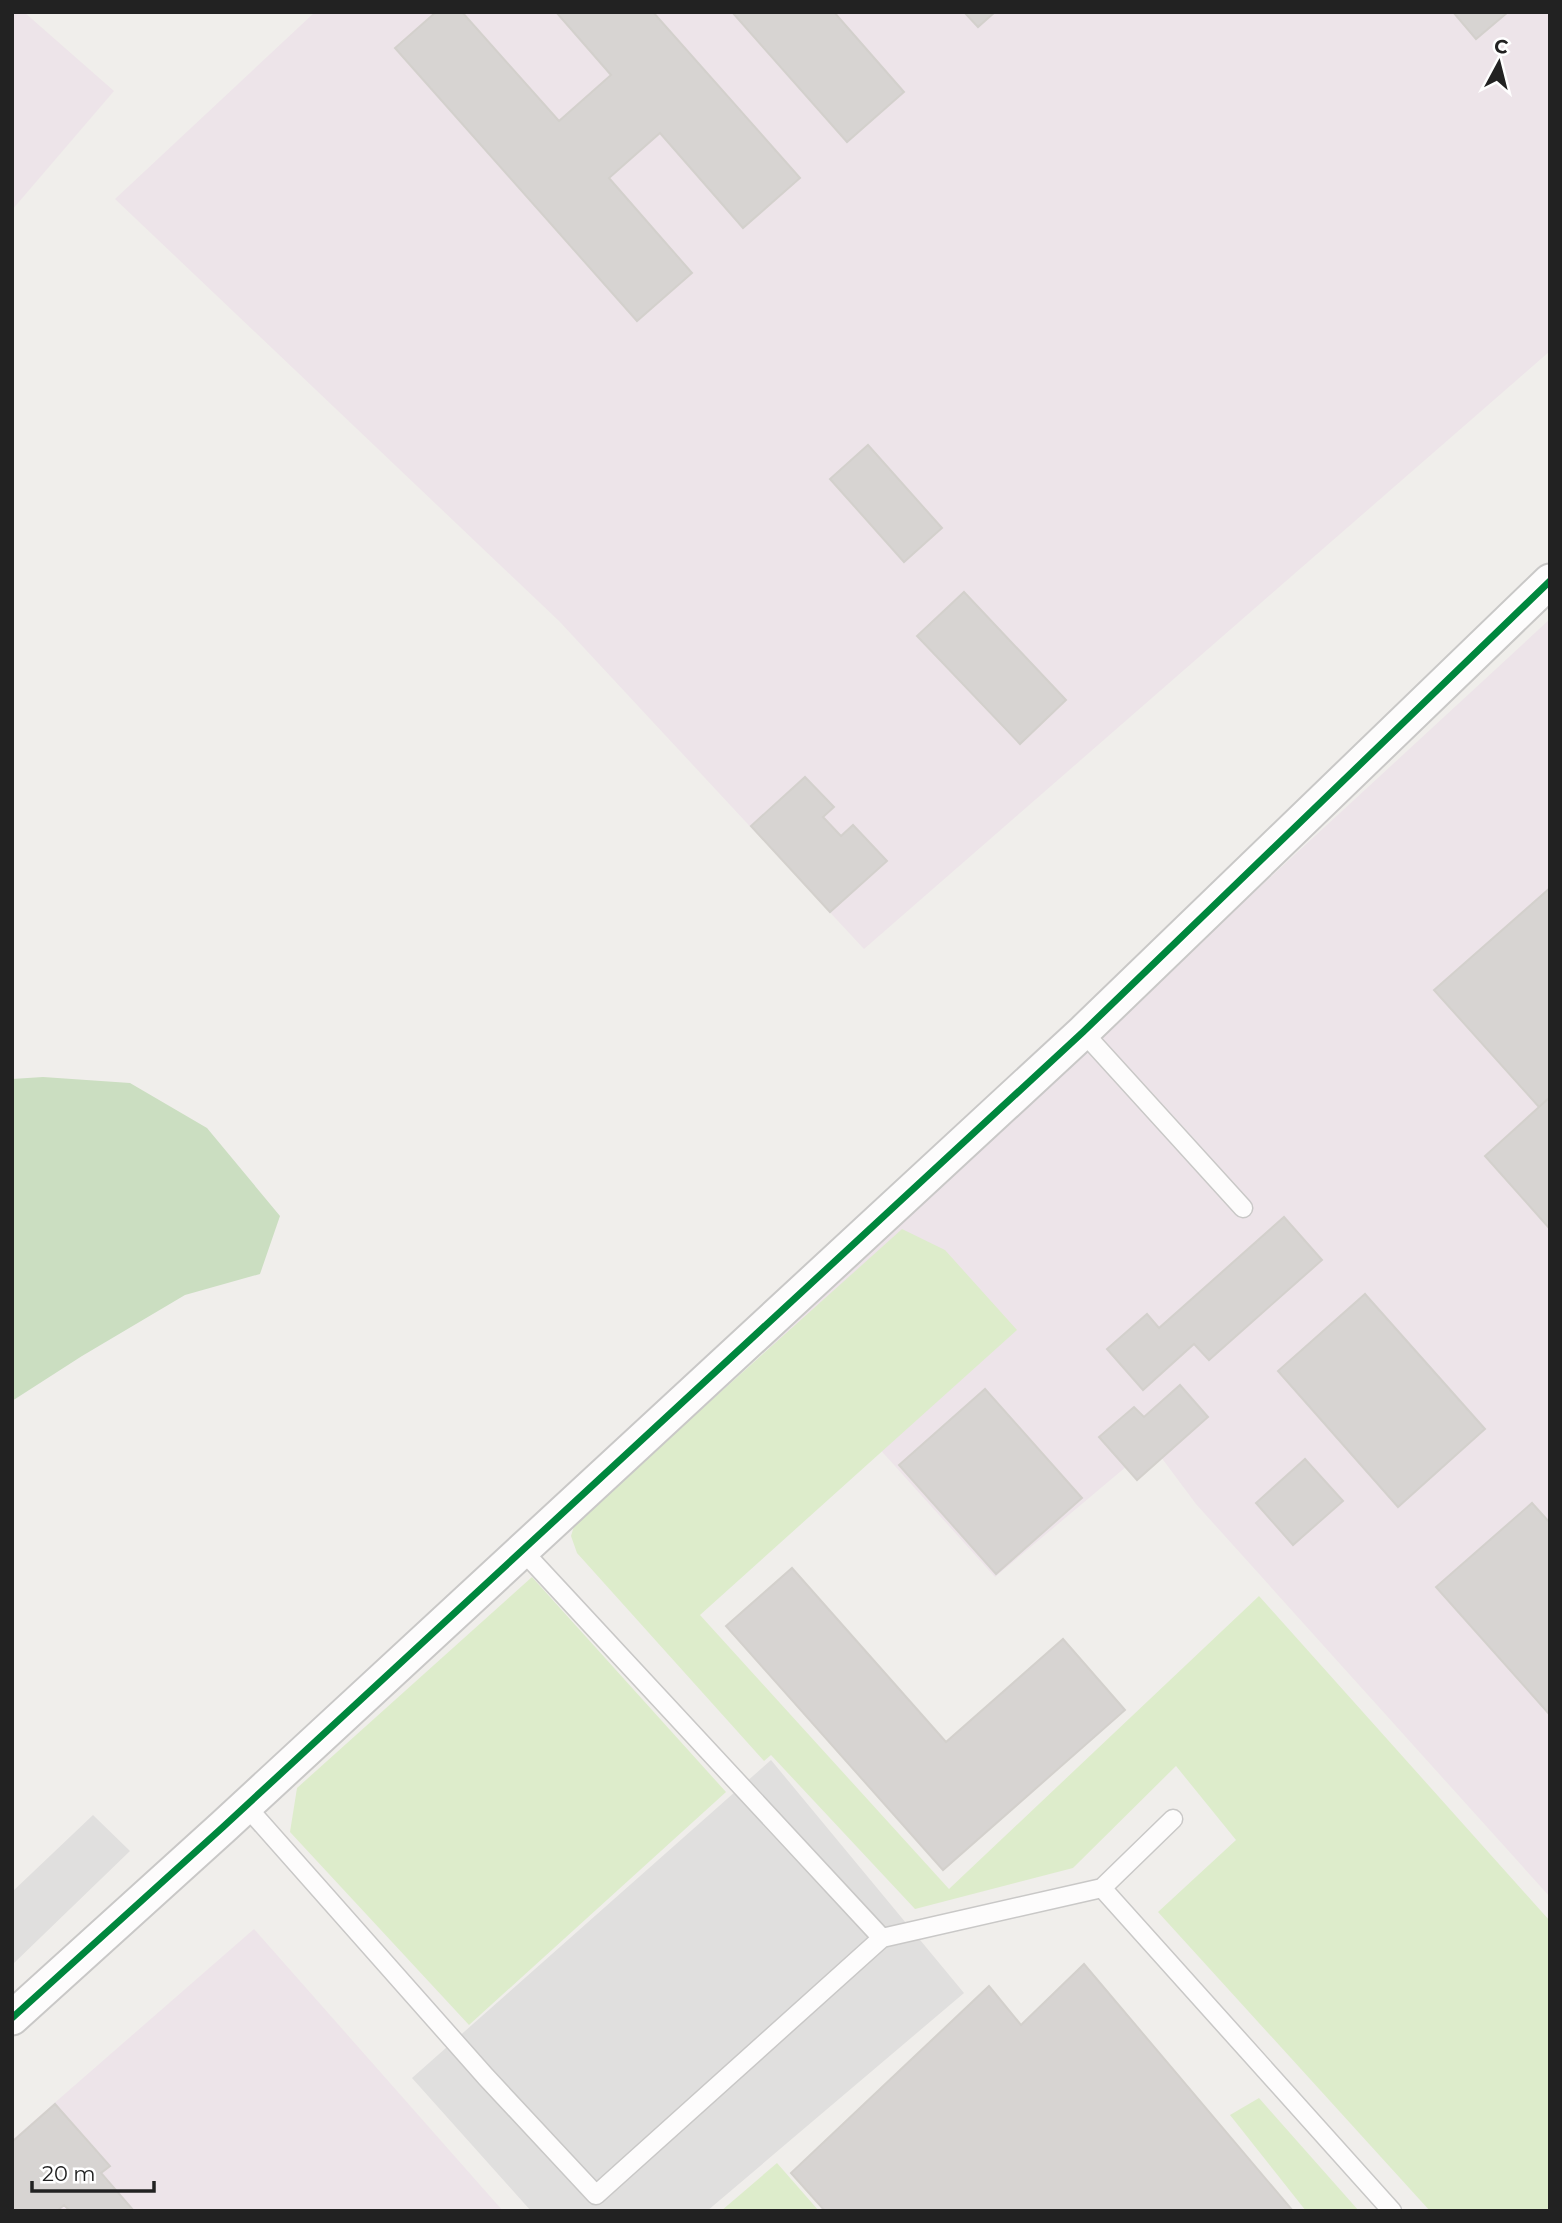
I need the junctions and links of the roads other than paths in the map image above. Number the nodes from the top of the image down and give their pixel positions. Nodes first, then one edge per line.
1 (1550, 581) edge
2 (1083, 1032) junction
3 (1243, 1208) dead end
4 (522, 1550) junction
5 (246, 1806) junction
6 (1173, 1819) dead end
7 (1101, 1888) junction
8 (882, 1938) junction
9 (12, 2018) edge
10 (598, 2203) edge
11 (1392, 2211) edge

1 - 2 street
2 - 3 lane
2 - 4 street
4 - 5 street
4 - 8 lane
5 - 9 street
5 - 10 lane
6 - 7 lane
7 - 8 lane
7 - 11 lane
8 - 10 lane

